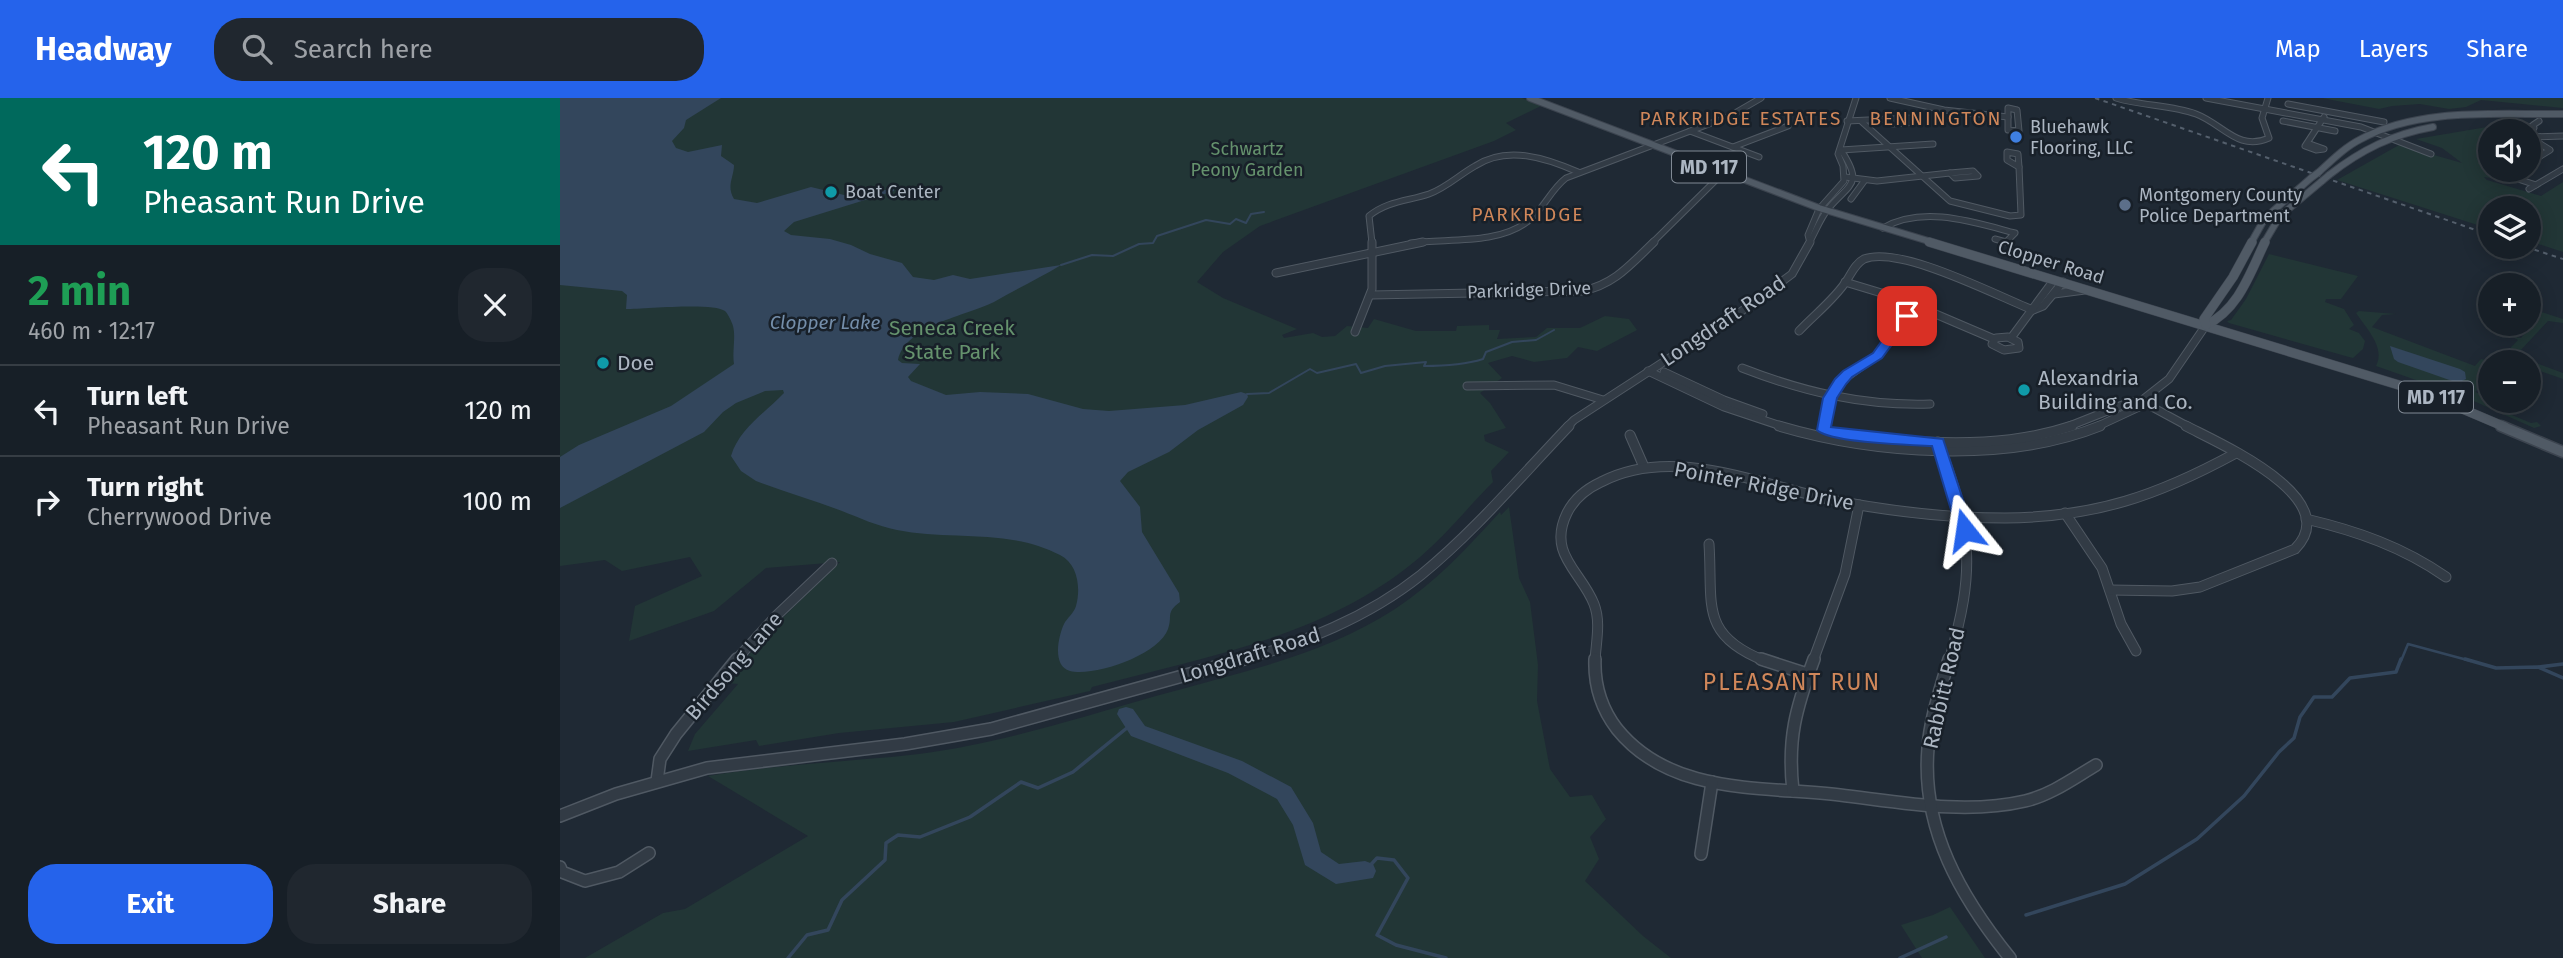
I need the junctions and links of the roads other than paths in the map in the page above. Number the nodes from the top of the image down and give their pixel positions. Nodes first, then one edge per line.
1 (1530, 98) edge
2 (1761, 98) edge
3 (1856, 98) edge
4 (1890, 98) edge
5 (2116, 98) edge
6 (2206, 98) edge
7 (2268, 98) edge
8 (2288, 104) dead end
9 (2262, 108) junction
10 (2326, 111) junction
11 (2563, 114) edge
12 (2008, 117) dead end
13 (2323, 119) junction
14 (1888, 120) dead end
15 (1847, 121) junction
16 (2283, 121) dead end
17 (2541, 121) edge
18 (2563, 121) edge
19 (1862, 122) junction
20 (2384, 122) dead end
21 (1788, 126) dead end
22 (2437, 127) dead end
23 (2319, 128) junction
24 (1690, 131) junction
25 (2335, 131) dead end
26 (2376, 132) junction
27 (2541, 132) edge
28 (2563, 135) edge
29 (2541, 136) edge
30 (2550, 136) junction
31 (2391, 137) junction
32 (2307, 143) dead end
33 (2563, 143) edge
34 (1650, 144) junction
35 (1933, 144) dead end
36 (2541, 144) edge
37 (1733, 147) junction
38 (1891, 148) junction
39 (1841, 150) junction
40 (2431, 154) dead end
41 (2541, 156) edge
42 (1759, 157) dead end
43 (2019, 167) dead end
44 (2563, 169) edge
45 (1578, 172) junction
46 (1950, 173) dead end
47 (1726, 174) junction
48 (2553, 175) junction
49 (1920, 176) junction
50 (1845, 177) junction
51 (1854, 178) junction
52 (2563, 178) edge
53 (1865, 180) junction
54 (2528, 182) edge
55 (2536, 185) junction
56 (2529, 189) dead end
57 (1851, 199) dead end
58 (1823, 209) junction
59 (1882, 228) junction
60 (1995, 239) dead end
61 (1374, 251) junction
62 (2031, 272) junction
63 (1276, 273) dead end
64 (2053, 279) junction
65 (1845, 282) junction
66 (2063, 282) junction
67 (2087, 289) junction
68 (2043, 293) junction
69 (1371, 295) junction
70 (2052, 295) junction
71 (1919, 307) junction
72 (2033, 310) junction
73 (2206, 325) junction
74 (1799, 331) dead end
75 (1355, 332) dead end
76 (1994, 338) junction
77 (2011, 338) junction
78 (1742, 368) dead end
79 (1651, 369) junction
80 (1466, 386) dead end
81 (1830, 398) junction
82 (1602, 400) junction
83 (2141, 401) junction
84 (1930, 404) dead end
85 (1824, 430) junction
86 (1630, 435) dead end
87 (1939, 446) junction
88 (2563, 452) edge
89 (2236, 453) junction
90 (1644, 467) junction
91 (1859, 505) junction
92 (2064, 513) junction
93 (1962, 516) junction
94 (2306, 519) junction
95 (1710, 544) dead end
96 (832, 563) dead end
97 (2446, 577) dead end
98 (2110, 590) junction
99 (2136, 651) dead end
100 (1807, 674) junction
101 (2096, 765) dead end
102 (657, 781) junction
103 (1712, 782) junction
104 (1793, 791) junction
105 (1930, 803) junction
106 (560, 816) edge
107 (649, 853) dead end
108 (1701, 854) dead end
109 (560, 867) edge
110 (2010, 958) edge

1 - 34 main road, Clopper Road / MD 117
2 - 24 street
3 - 15 street
4 - 12 street
5 - 9 street
6 - 9 street
7 - 9 street
8 - 10 street
9 - 13 street
10 - 13 street
10 - 20 street
11 - 26 main road
13 - 23 street
13 - 26 street
14 - 19 street
15 - 19 street
15 - 39 street
16 - 23 street
17 - 18 main road
19 - 38 street
21 - 37 street
22 - 31 main road
23 - 25 street
23 - 32 street
24 - 34 street
24 - 37 street
26 - 31 street
26 - 73 main road, bridge
27 - 30 street
28 - 30 street
29 - 30 street
30 - 33 street
31 - 40 street
31 - 73 main road, bridge
34 - 45 street
34 - 47 main road, Clopper Road / MD 117
35 - 38 street
36 - 41 street
37 - 42 street
38 - 39 street
38 - 49 street
39 - 50 street
39 - 51 street
43 - 49 street
44 - 48 street
45 - 61 street
45 - 61 street
46 - 49 street
47 - 58 main road, Clopper Road / MD 117
47 - 69 street, Parkridge Drive
48 - 52 street
48 - 55 street
49 - 53 street
50 - 51 street
50 - 58 street, Longdraft Road
51 - 53 street
51 - 58 street, Longdraft Road
53 - 57 street
54 - 55 street
55 - 56 street
58 - 59 main road, Clopper Road / MD 117
58 - 79 street, Longdraft Road
59 - 60 street
59 - 62 main road, Clopper Road / MD 117
61 - 63 street
61 - 69 street
62 - 64 main road, Clopper Road / MD 117
62 - 68 street
64 - 66 main road, Clopper Road / MD 117
64 - 68 street
65 - 71 street
65 - 72 street
65 - 74 street
66 - 67 main road, Clopper Road / MD 117
66 - 70 street
67 - 70 street
67 - 73 main road, Clopper Road / MD 117
68 - 72 street
69 - 75 street
70 - 72 street
71 - 76 street
71 - 81 street
72 - 77 street
73 - 83 street
73 - 88 main road, Clopper Road / MD 117
76 - 77 street
76 - 77 street
78 - 81 street
79 - 82 street, Longdraft Road
79 - 85 street
79 - 87 street
80 - 82 street
81 - 84 street
81 - 85 street
82 - 102 street, Longdraft Road
83 - 87 street
83 - 89 street
85 - 87 street
86 - 90 street
87 - 93 street, Rabbitt Road
89 - 92 street, Pointer Ridge Drive
89 - 94 street
90 - 91 street, Pointer Ridge Drive
90 - 103 street, Pointer Ridge Drive
91 - 93 street, Pointer Ridge Drive
91 - 100 street
92 - 93 street, Pointer Ridge Drive
92 - 98 street
93 - 105 street, Rabbitt Road
94 - 97 street
94 - 98 street
95 - 100 street
96 - 102 street, Birdsong Lane
98 - 99 street
100 - 104 street
101 - 105 street, Pointer Ridge Drive
102 - 106 street, Longdraft Road
103 - 104 street, Pointer Ridge Drive
103 - 108 street
104 - 105 street, Pointer Ridge Drive
105 - 110 street, Rabbitt Road
107 - 109 street

